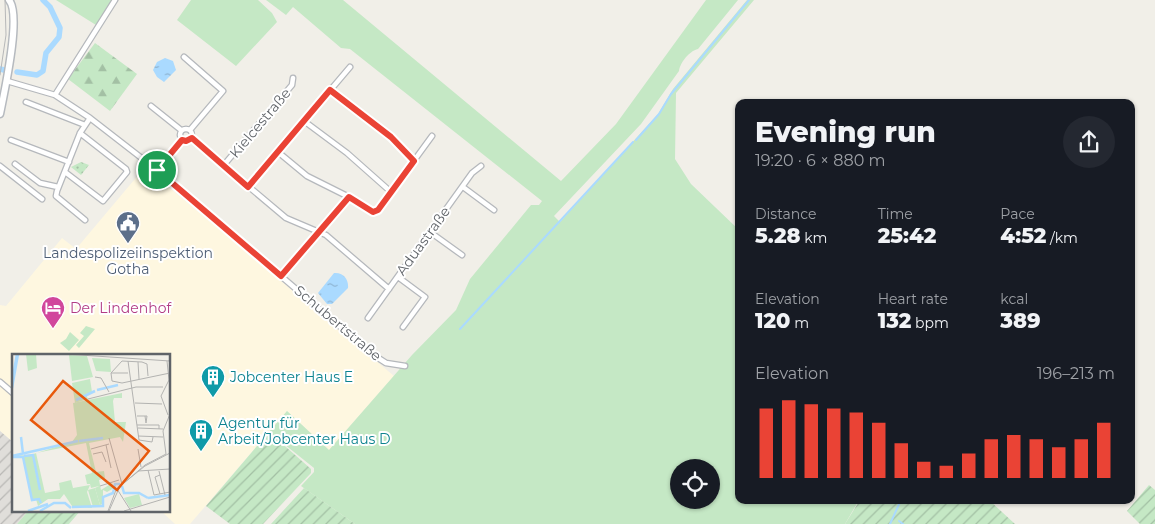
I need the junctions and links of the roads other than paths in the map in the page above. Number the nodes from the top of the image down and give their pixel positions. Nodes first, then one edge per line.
1 (115, 0) edge
2 (11, 1) edge
3 (184, 57) dead end
4 (350, 67) dead end
5 (293, 78) dead end
6 (7, 81) junction
7 (330, 90) junction
8 (55, 96) junction
9 (26, 102) dead end
10 (151, 106) dead end
11 (0, 114) edge
12 (90, 118) junction
13 (304, 121) junction
14 (85, 125) junction
15 (181, 130) junction
16 (190, 130) junction
17 (80, 134) junction
18 (432, 136) dead end
19 (192, 138) junction
20 (11, 140) dead end
21 (182, 140) junction
22 (278, 152) junction
23 (414, 161) junction
24 (69, 162) junction
25 (14, 164) dead end
26 (0, 166) edge
27 (223, 166) junction
28 (481, 166) dead end
29 (157, 170) junction
30 (65, 172) junction
31 (248, 187) junction
32 (463, 187) junction
33 (58, 188) junction
34 (391, 192) junction
35 (349, 197) junction
36 (42, 200) dead end
37 (494, 210) dead end
38 (86, 220) dead end
39 (320, 231) junction
40 (430, 232) junction
41 (462, 255) dead end
42 (281, 276) junction
43 (398, 277) junction
44 (389, 289) junction
45 (368, 318) dead end
46 (403, 327) dead end
47 (405, 366) dead end
48 (0, 382) edge
49 (12, 392) edge

1 - 8 street
2 - 6 main road
3 - 16 street
4 - 7 street
5 - 27 street, Kielcestraße
6 - 8 street, Schubertstraße
6 - 11 main road
7 - 13 street
7 - 23 street
8 - 12 street, Schubertstraße
9 - 14 street
10 - 15 street
12 - 14 street
12 - 29 street, Schubertstraße
13 - 22 street
13 - 34 street
14 - 17 street
15 - 16 street
15 - 21 street
16 - 19 street
17 - 24 street
17 - 30 street
18 - 23 street
19 - 21 street
19 - 27 street
20 - 24 street
21 - 29 street
22 - 31 street
22 - 35 street
23 - 34 street
24 - 30 street
25 - 33 street
26 - 36 street
27 - 31 street
28 - 32 street, Aduastraße
29 - 42 street, Schubertstraße
30 - 33 street
31 - 39 street
32 - 37 street
32 - 40 street, Aduastraße
33 - 38 street
34 - 35 street
35 - 39 street
39 - 42 street
39 - 44 street
40 - 41 street
40 - 43 street, Aduastraße
42 - 47 street, Schubertstraße
43 - 44 street, Aduastraße
43 - 46 street
44 - 45 street, Aduastraße
48 - 49 street

